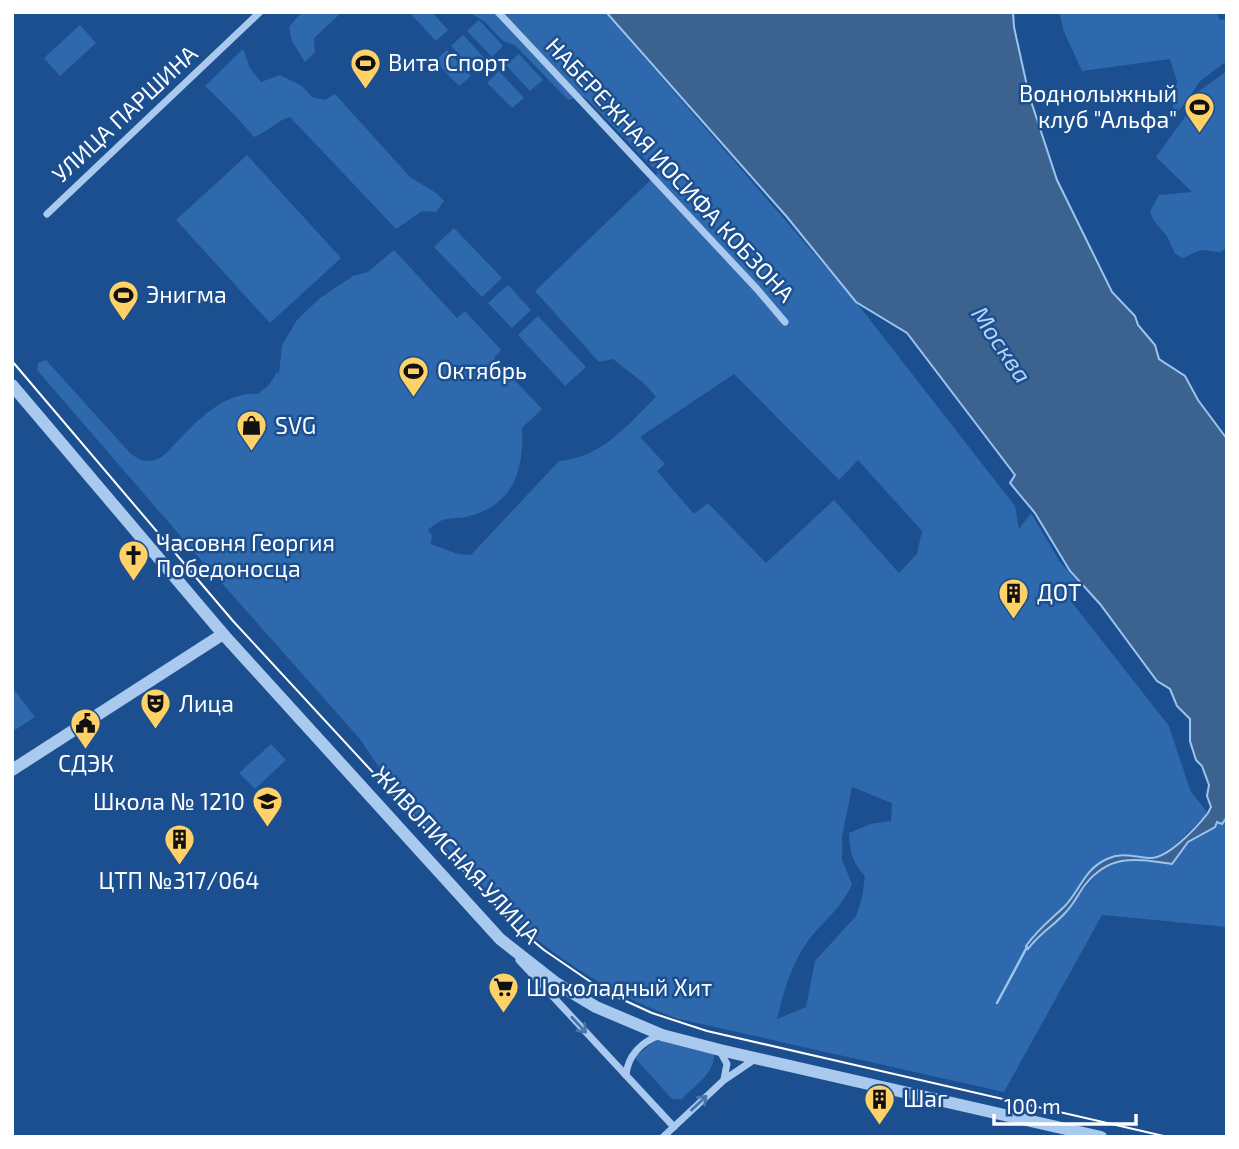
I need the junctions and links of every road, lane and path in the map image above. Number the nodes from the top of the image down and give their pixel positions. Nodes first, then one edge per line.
1 (260, 12) edge
2 (498, 12) edge
3 (47, 214) dead end
4 (785, 322) dead end
5 (12, 385) edge
6 (223, 634) junction
7 (12, 770) edge
8 (500, 939) junction
9 (662, 1035) junction
10 (720, 1050) junction
11 (756, 1058) junction
12 (626, 1075) junction
13 (724, 1080) junction
14 (674, 1127) junction
15 (663, 1137) edge
16 (1101, 1137) edge

1 - 3 street, УЛИЦА ПАРШИНА
2 - 4 street, НАБЕРЕЖНАЯ ИОСИФА КОБЗОНА
5 - 6 street, ЖИВОПИСНАЯ УЛИЦА
6 - 7 street
6 - 8 street, ЖИВОПИСНАЯ УЛИЦА
8 - 9 street, ЖИВОПИСНАЯ УЛИЦА
8 -> 12 street
9 - 10 street, ЖИВОПИСНАЯ УЛИЦА
9 - 12 street
10 - 11 street, ЖИВОПИСНАЯ УЛИЦА
10 - 13 street
11 - 13 street
11 - 16 street, ЖИВОПИСНАЯ УЛИЦА
12 - 14 street
14 -> 13 street
14 - 15 street

